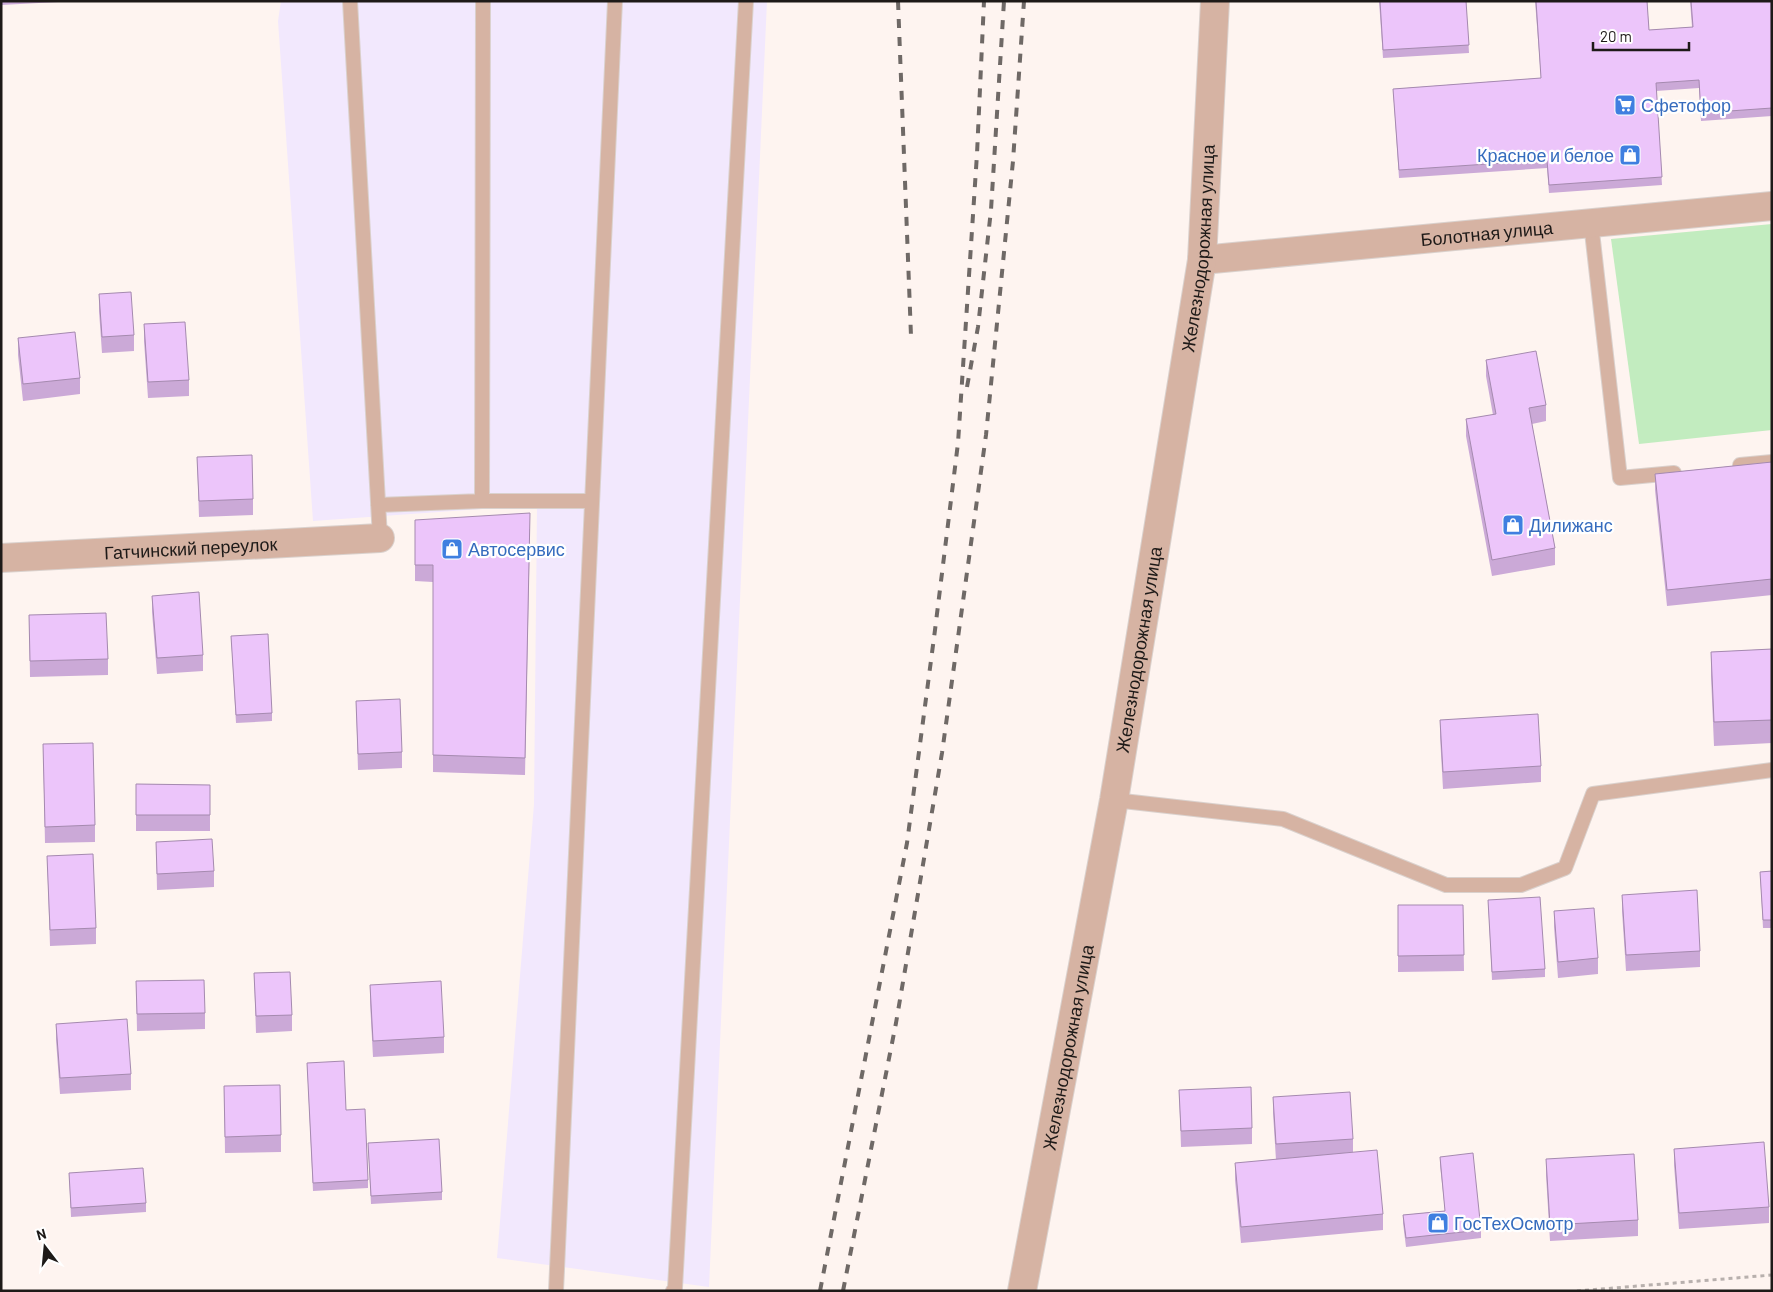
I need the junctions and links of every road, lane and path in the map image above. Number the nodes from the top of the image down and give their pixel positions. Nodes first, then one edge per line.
1 (350, 1) edge
2 (483, 1) edge
3 (615, 1) edge
4 (746, 1) edge
5 (1215, 1) edge
6 (1772, 206) edge
7 (1591, 223) junction
8 (1202, 260) junction
9 (1772, 462) edge
10 (1724, 467) edge
11 (1687, 471) edge
12 (482, 501) junction
13 (592, 501) junction
14 (378, 505) junction
15 (380, 538) joint
16 (1, 558) edge
17 (1772, 770) edge
18 (1114, 800) junction
19 (1772, 1275) edge
20 (556, 1291) edge
21 (673, 1291) edge
22 (1022, 1291) edge
23 (1577, 1291) edge

1 - 14 lane
2 - 12 lane
3 - 13 lane
4 - 21 lane
5 - 8 street, Железнодорожная улица
6 - 7 street, Болотная улица
7 - 8 street, Болотная улица
7 - 11 lane
8 - 18 street, Железнодорожная улица
9 - 10 lane
12 - 13 lane
12 - 14 lane
13 - 20 lane
14 - 15 lane
15 - 16 street, Гатчинский переулок
17 - 18 lane
18 - 22 street, Железнодорожная улица
19 - 23 path

